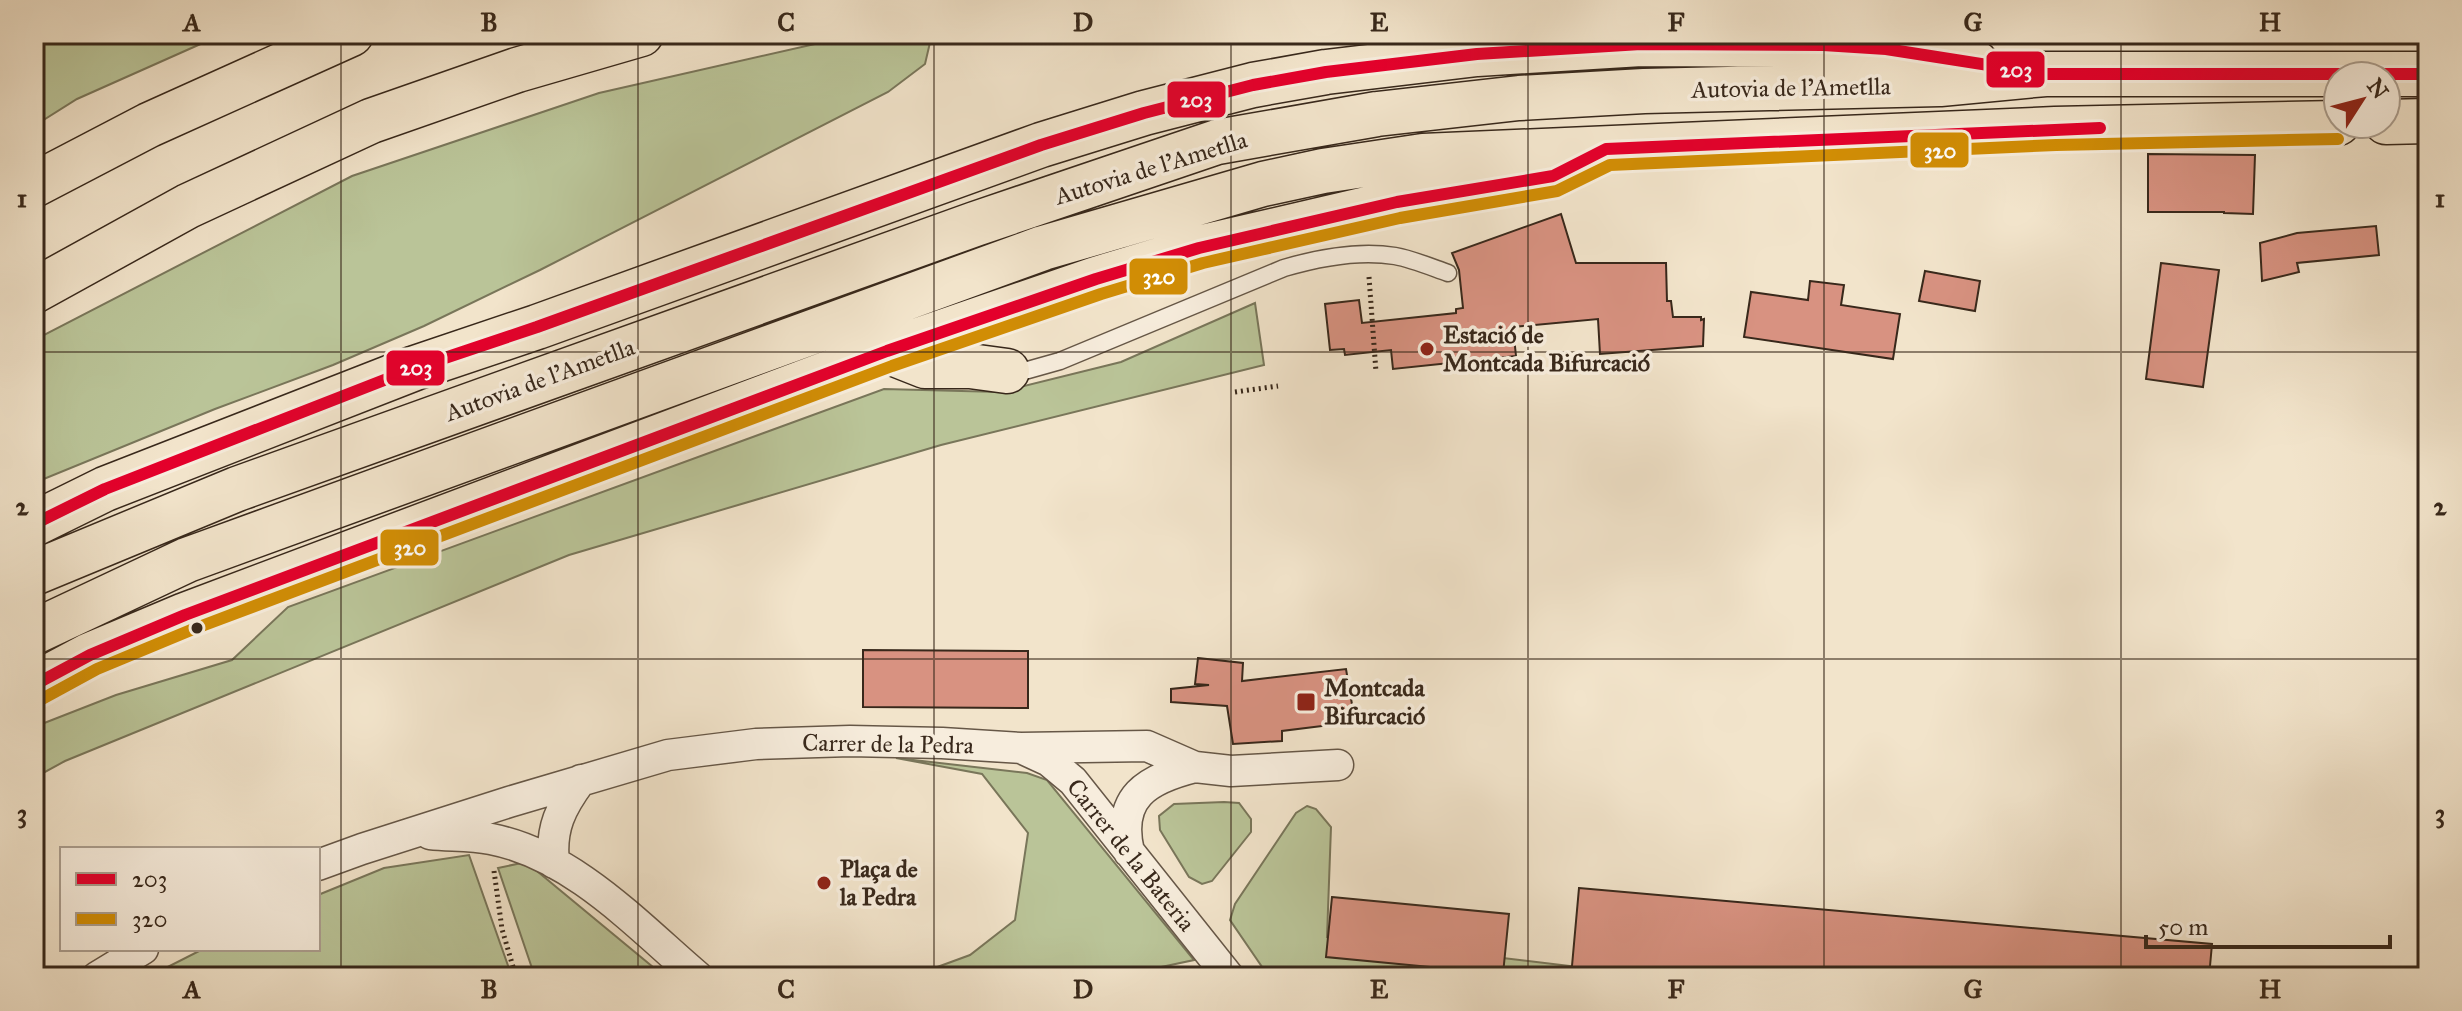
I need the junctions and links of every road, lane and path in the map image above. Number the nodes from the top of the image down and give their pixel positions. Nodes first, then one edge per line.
1 (351, 34) edge
2 (641, 34) edge
3 (2045, 74) junction
4 (2428, 74) edge
5 (2428, 121) edge
6 (2402, 122) edge
7 (2322, 123) edge
8 (1606, 149) junction
9 (34, 185) edge
10 (1367, 254) junction
11 (1448, 273) dead end
12 (34, 291) edge
13 (990, 314) junction
14 (887, 351) junction
15 (1007, 371) junction
16 (1376, 372) dead end
17 (1278, 386) dead end
18 (1235, 392) dead end
19 (34, 524) edge
20 (34, 573) edge
21 (34, 632) edge
22 (34, 685) edge
23 (1021, 748) junction
24 (1338, 765) dead end
25 (1195, 767) junction
26 (581, 780) junction
27 (509, 802) junction
28 (412, 833) junction
29 (490, 839) junction
30 (1129, 852) junction
31 (554, 863) junction
32 (320, 864) edge
33 (140, 951) edge
34 (97, 977) edge
35 (516, 977) edge
36 (698, 977) edge
37 (1229, 977) edge

1 - 9 highway
2 - 12 highway
3 - 4 highway, Autovia de l'Ametlla
3 - 19 highway
3 - 20 highway, Autovia de l'Ametlla
5 - 6 highway
7 - 8 highway, Autovia de l'Ametlla
8 - 13 highway
8 - 21 highway, Autovia de l'Ametlla
10 - 11 lane
10 - 15 lane
10 - 16 path
13 - 14 highway
13 - 15 highway
14 - 15 highway
14 - 22 highway
17 - 18 path
23 - 25 street, Carrer de la Pedra
23 - 26 street, Carrer de la Pedra
23 - 30 street, Carrer de la Bateria
24 - 25 street, Carrer de la Pedra
25 - 30 street, Carrer de la Pedra
26 - 27 street, Carrer de la Pedra
26 - 31 street
27 - 28 street, Carrer de la Pedra
27 - 29 street
28 - 29 street
28 - 32 street, Carrer de la Pedra
29 - 31 street
29 - 35 path
30 - 37 street, Carrer de la Bateria
31 - 36 street
33 - 34 street

